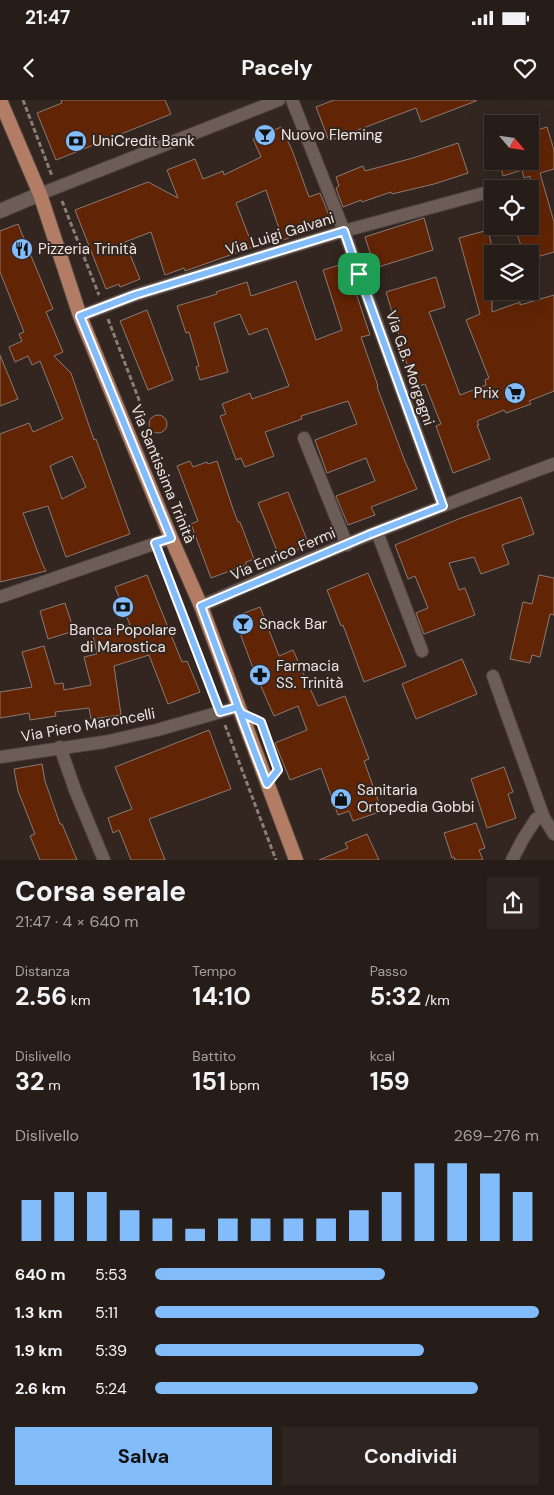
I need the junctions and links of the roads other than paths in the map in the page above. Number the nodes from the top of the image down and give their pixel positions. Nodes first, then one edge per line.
1 (0, 100) edge
2 (279, 100) edge
3 (292, 100) edge
4 (484, 193) edge
5 (40, 194) junction
6 (0, 211) edge
7 (344, 231) junction
8 (80, 316) junction
9 (304, 438) dead end
10 (554, 464) edge
11 (443, 506) junction
12 (377, 532) junction
13 (171, 538) junction
14 (347, 545) junction
15 (0, 597) edge
16 (201, 606) junction
17 (422, 651) dead end
18 (492, 676) dead end
19 (240, 710) junction
20 (60, 747) junction
21 (0, 757) edge
22 (544, 818) junction
23 (554, 834) edge
24 (104, 860) edge
25 (296, 860) edge
26 (512, 860) edge

1 - 5 main road, Via Santissima Trinità
2 - 5 street
3 - 7 street, Via G.B. Morgagni
4 - 7 street, Via Luigi Galvani
5 - 6 street
5 - 8 main road, Via Santissima Trinità
7 - 8 street, Via Luigi Galvani
7 - 11 street, Via G.B. Morgagni
8 - 13 main road, Via Santissima Trinità
9 - 14 street
10 - 11 street, Via Enrico Fermi
11 - 12 street, Via Enrico Fermi
12 - 14 street, Via Enrico Fermi
12 - 17 street
13 - 15 street
13 - 16 main road, Via Santissima Trinità
14 - 16 street, Via Enrico Fermi
16 - 19 main road, Via Santissima Trinità
18 - 22 street
19 - 20 street, Via Piero Maroncelli
19 - 25 main road, Via Santissima Trinità
20 - 21 street, Via Piero Maroncelli
20 - 24 street
22 - 23 street
22 - 26 street

